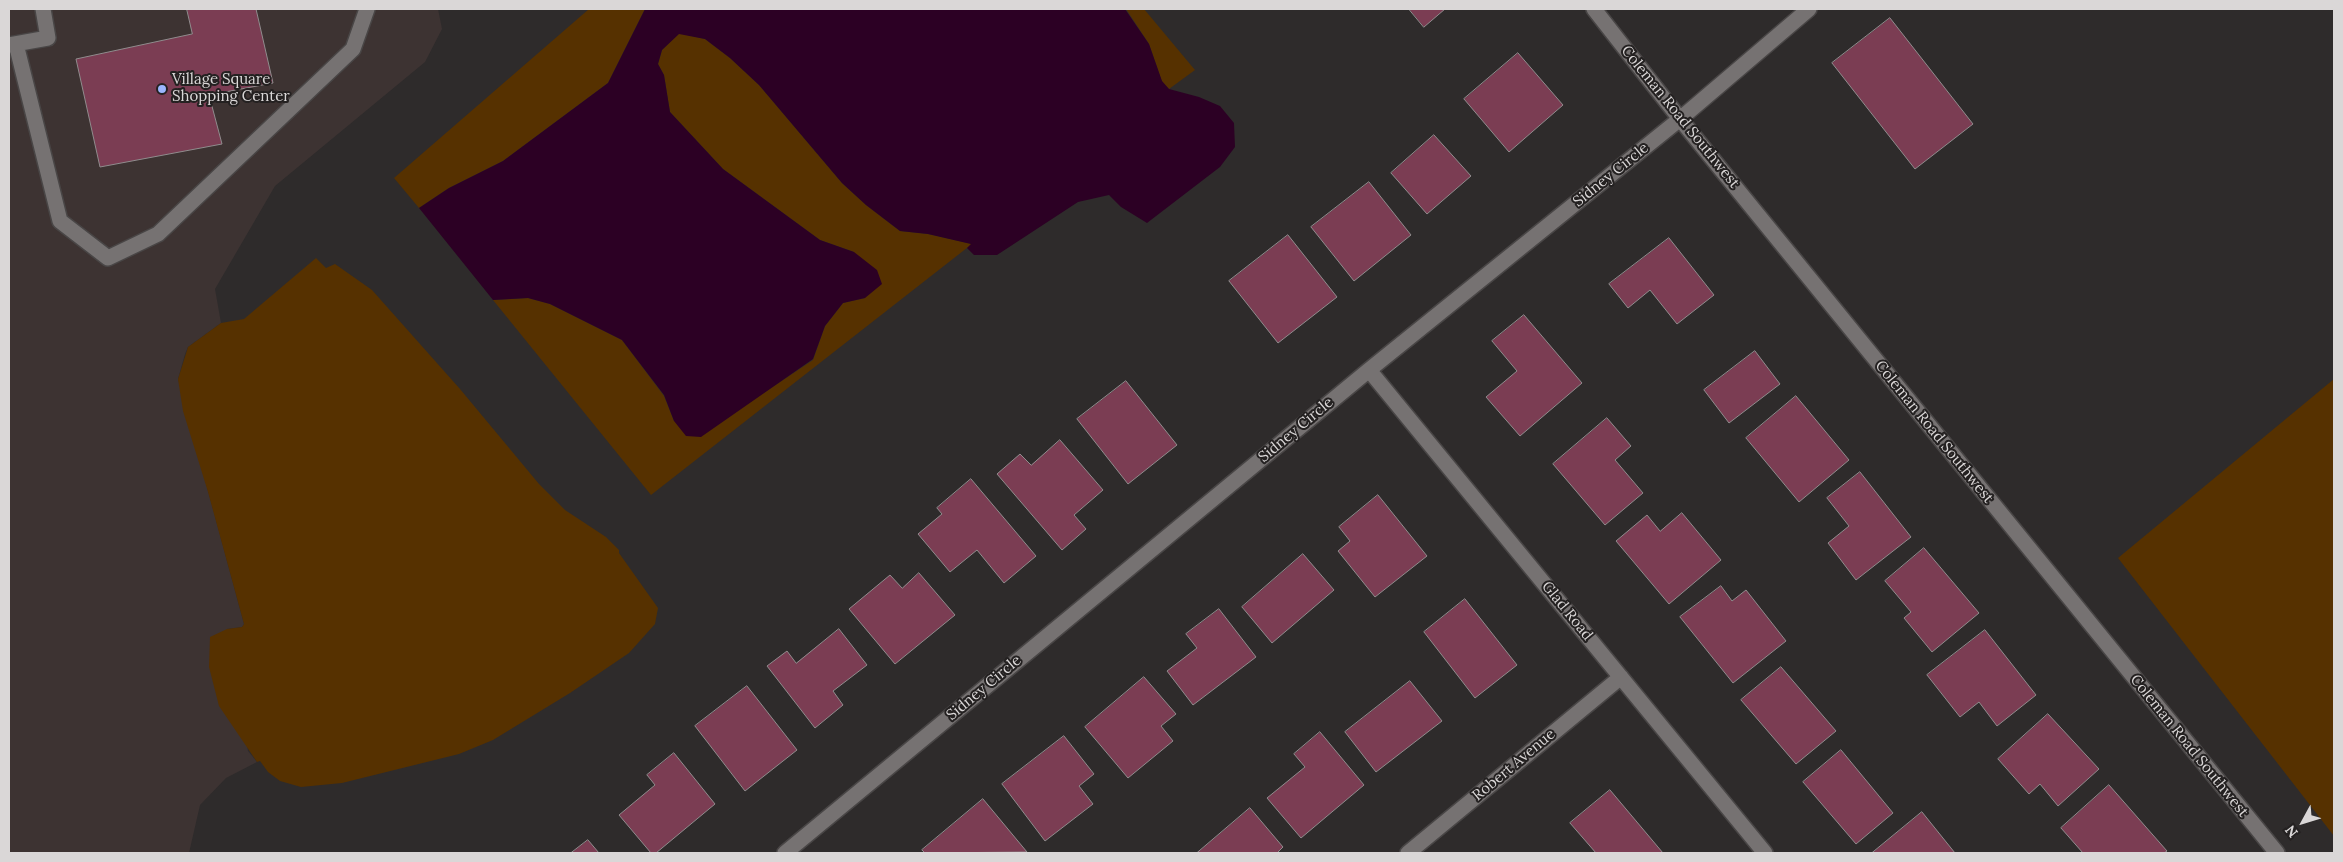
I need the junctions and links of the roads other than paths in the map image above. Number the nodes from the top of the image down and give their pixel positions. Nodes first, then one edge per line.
1 (43, 9) edge
2 (367, 9) edge
3 (1594, 9) edge
4 (1809, 9) edge
5 (13, 44) edge
6 (1680, 119) junction
7 (1369, 370) junction
8 (1621, 677) junction
9 (785, 853) edge
10 (1408, 853) edge
11 (1765, 853) edge
12 (2276, 853) edge

1 - 5 street
2 - 5 street
3 - 6 street, Coleman Road Southwest
4 - 6 street, Sidney Circle
6 - 7 street, Sidney Circle
6 - 12 street, Coleman Road Southwest
7 - 8 street, Glad Road
7 - 9 street, Sidney Circle
8 - 10 street, Robert Avenue
8 - 11 street, Glad Road

